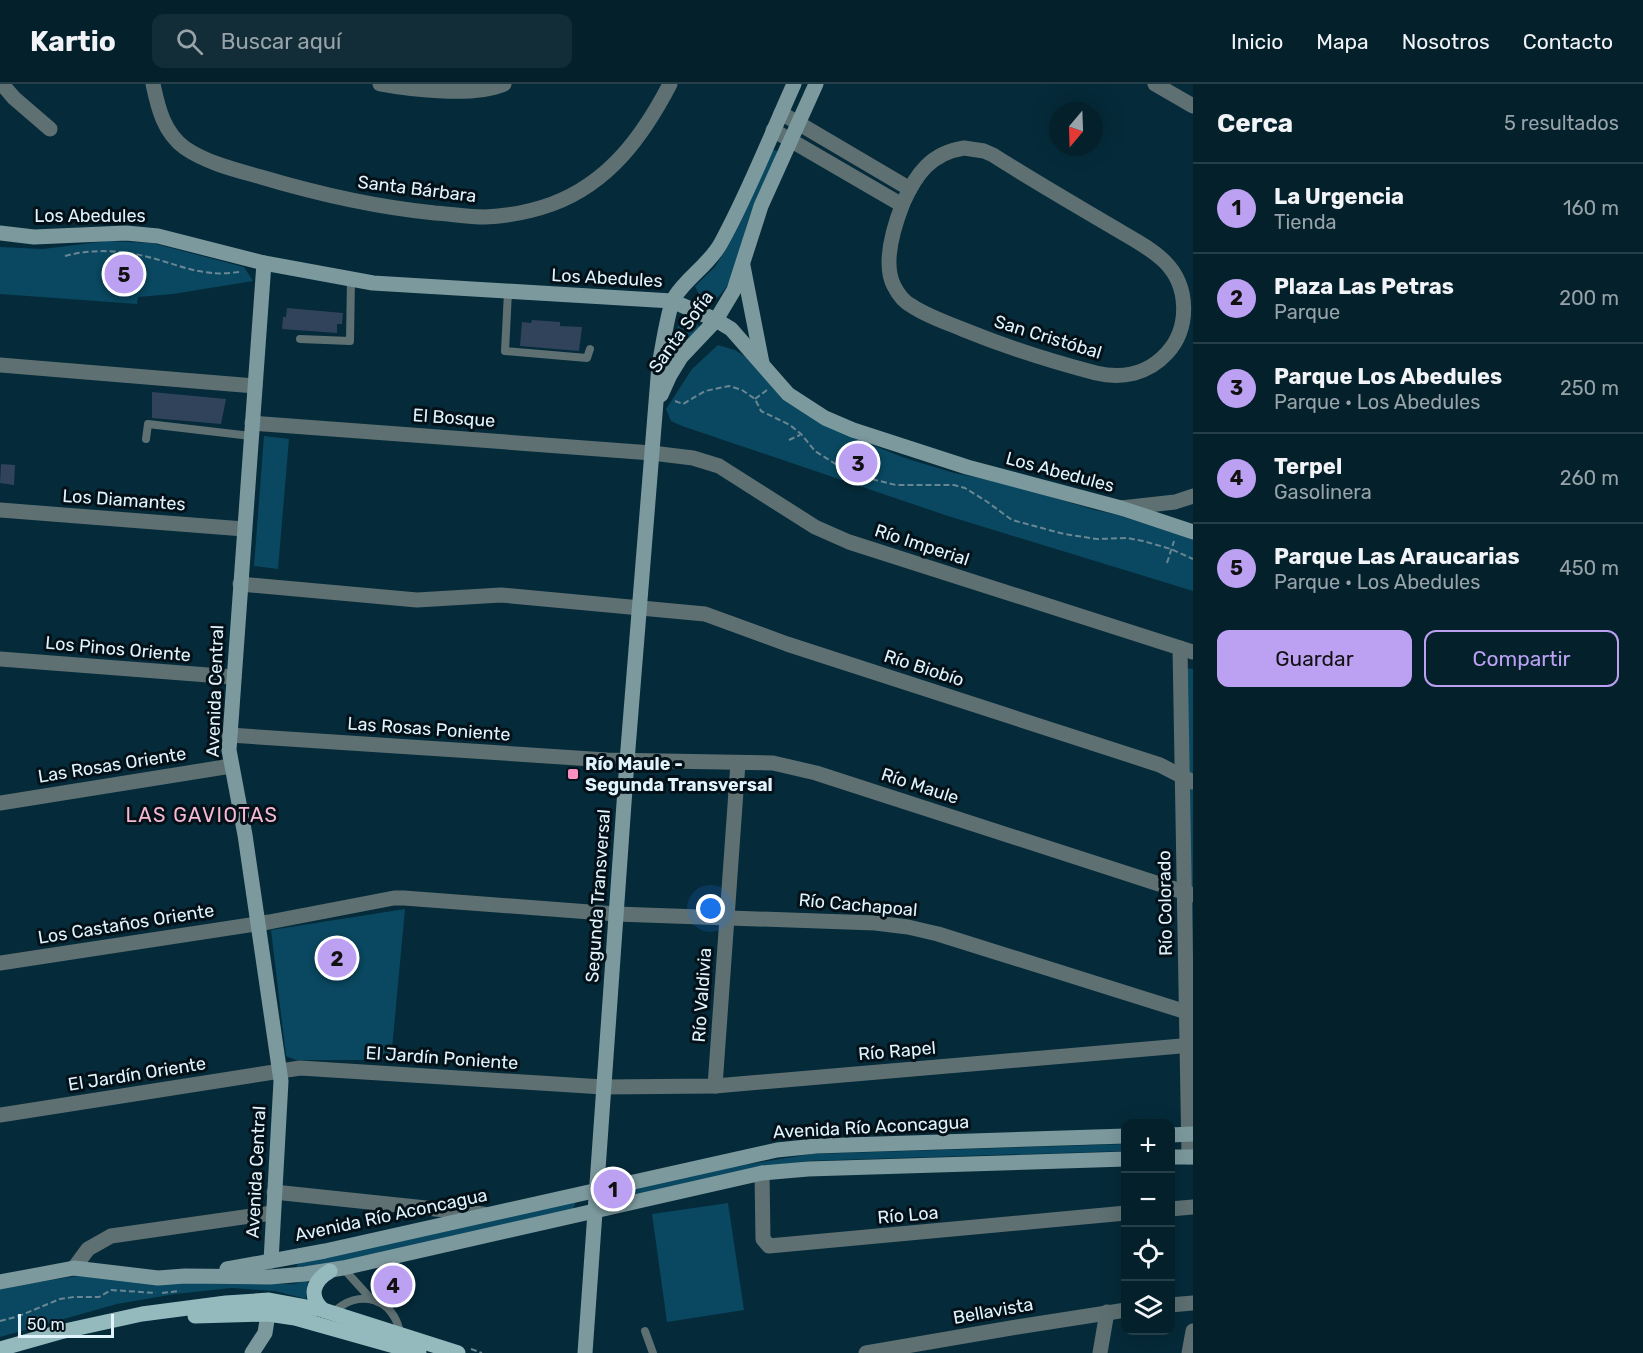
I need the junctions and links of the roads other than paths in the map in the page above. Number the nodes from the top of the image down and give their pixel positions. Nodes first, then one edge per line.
1 (2, 84) edge
2 (153, 84) edge
3 (380, 84) edge
4 (504, 84) edge
5 (670, 84) edge
6 (794, 84) edge
7 (816, 84) edge
8 (1155, 84) edge
9 (1193, 106) edge
10 (781, 113) junction
11 (798, 123) junction
12 (50, 129) dead end
13 (773, 130) junction
14 (790, 141) junction
15 (910, 189) junction
16 (902, 205) junction
17 (0, 233) edge
18 (264, 263) junction
19 (742, 264) junction
20 (351, 279) junction
21 (508, 292) junction
22 (672, 301) junction
23 (716, 320) junction
24 (300, 339) dead end
25 (590, 349) dead end
26 (762, 363) junction
27 (0, 365) edge
28 (255, 386) junction
29 (656, 406) junction
30 (252, 430) junction
31 (146, 439) dead end
32 (652, 453) junction
33 (1193, 496) edge
34 (1121, 508) junction
35 (0, 510) edge
36 (1186, 529) edge
37 (244, 530) junction
38 (240, 584) junction
39 (639, 606) junction
40 (1187, 650) edge
41 (0, 659) edge
42 (234, 677) junction
43 (229, 735) junction
44 (627, 761) junction
45 (738, 763) junction
46 (231, 766) junction
47 (1187, 779) edge
48 (0, 803) edge
49 (1188, 893) edge
50 (616, 914) junction
51 (727, 916) junction
52 (258, 922) junction
53 (0, 963) edge
54 (1190, 1013) edge
55 (1190, 1045) edge
56 (279, 1071) junction
57 (715, 1086) junction
58 (603, 1088) junction
59 (0, 1115) edge
60 (1191, 1134) edge
61 (1175, 1135) edge
62 (1121, 1136) edge
63 (1191, 1157) edge
64 (1175, 1158) edge
65 (1121, 1159) edge
66 (762, 1173) junction
67 (596, 1190) junction
68 (274, 1192) junction
69 (1193, 1207) edge
70 (1175, 1209) edge
71 (594, 1211) junction
72 (272, 1213) junction
73 (1121, 1214) edge
74 (489, 1215) junction
75 (392, 1257) junction
76 (74, 1268) junction
77 (271, 1269) junction
78 (337, 1269) junction
79 (0, 1282) edge
80 (375, 1301) junction
81 (1193, 1303) edge
82 (1175, 1305) edge
83 (268, 1307) junction
84 (1121, 1310) edge
85 (328, 1312) junction
86 (1107, 1312) junction
87 (645, 1330) dead end
88 (1193, 1331) edge
89 (401, 1335) junction
90 (0, 1350) edge
91 (252, 1353) edge
92 (419, 1353) edge
93 (458, 1353) edge
94 (585, 1353) edge
95 (653, 1353) edge
96 (866, 1353) edge
97 (1100, 1353) edge
98 (1189, 1353) edge

1 - 12 street
2 - 5 street, Santa Bárbara
3 - 4 street
6 - 10 street, Santa Sofía
7 - 11 street, Santa Sofía
8 - 9 street
10 - 11 street
10 - 13 street, Santa Sofía
11 - 14 street, Santa Sofía
11 - 15 street
13 - 14 street
13 - 22 street, Santa Sofía
14 - 16 street
14 - 19 street, Santa Sofía
15 - 16 street, San Cristóbal
15 - 16 street, San Cristóbal
17 - 18 street, Los Abedules
18 - 20 street, Los Abedules
18 - 28 street, Avenida Central
19 - 23 street, Santa Sofía
19 - 26 street
20 - 21 street, Los Abedules
20 - 24 lane
21 - 22 street, Los Abedules
21 - 25 lane
22 - 23 street, Los Abedules
22 - 29 street, Santa Sofía
23 - 26 street, Los Abedules
23 - 29 street, Santa Sofía
26 - 34 street, Los Abedules
27 - 28 street
28 - 30 street, Avenida Central
29 - 32 street, Segunda Transversal
30 - 31 lane
30 - 32 street, El Bosque
30 - 37 street, Avenida Central
32 - 39 street, Segunda Transversal
32 - 40 street, Río Imperial
33 - 34 street
34 - 36 street, Los Abedules
35 - 37 street, Los Diamantes
37 - 38 street, Avenida Central
38 - 39 street, Río Biobío
38 - 42 street, Avenida Central
39 - 44 street, Segunda Transversal
39 - 47 street, Río Biobío
40 - 47 street, Río Colorado
41 - 42 street, Los Pinos Oriente
42 - 43 street, Avenida Central
43 - 44 street, Las Rosas Poniente
43 - 46 street, Avenida Central
44 - 45 street, Río Maule
44 - 50 street, Segunda Transversal
45 - 49 street, Río Maule
45 - 51 street, Río Valdivia
46 - 48 street, Las Rosas Oriente
46 - 52 street, Avenida Central
47 - 49 street, Río Colorado
49 - 54 street, Río Colorado
50 - 51 street, Río Cachapoal
50 - 52 street, Los Castaños Oriente
50 - 58 street, Segunda Transversal
51 - 54 street, Río Cachapoal
51 - 57 street, Río Valdivia
52 - 53 street, Los Castaños Oriente
52 - 56 street, Avenida Central
54 - 55 street, Río Colorado
55 - 57 street, Río Rapel
55 - 60 street, Río Colorado
56 - 58 street, El Jardín Poniente
56 - 59 street, El Jardín Oriente
56 - 68 street, Avenida Central
57 - 58 street, Río Rapel
58 - 67 street, Segunda Transversal
60 - 61 street
60 - 63 street, Río Colorado
62 - 67 street, Avenida Río Aconcagua
63 - 64 street
65 - 66 street
66 - 71 street
66 - 73 street, Río Loa
67 - 71 street, Segunda Transversal
67 - 74 street, Avenida Río Aconcagua
68 - 72 street, Avenida Central
68 - 74 street
69 - 70 street
71 - 75 street
71 - 94 street, Segunda Transversal
72 - 76 street
72 - 77 street, Avenida Central
74 - 77 street, Avenida Río Aconcagua
75 - 78 street
75 - 80 lane
76 - 77 street
76 - 79 street
77 - 78 street
78 - 80 lane
78 - 85 main road
80 - 85 lane
80 - 89 lane
81 - 82 street
83 - 85 main road
83 - 90 main road
83 - 91 street
83 - 92 main road
84 - 86 street, Bellavista
85 - 89 main road
86 - 96 street, Bellavista
86 - 97 street
87 - 95 lane
88 - 98 street
89 - 93 main road

